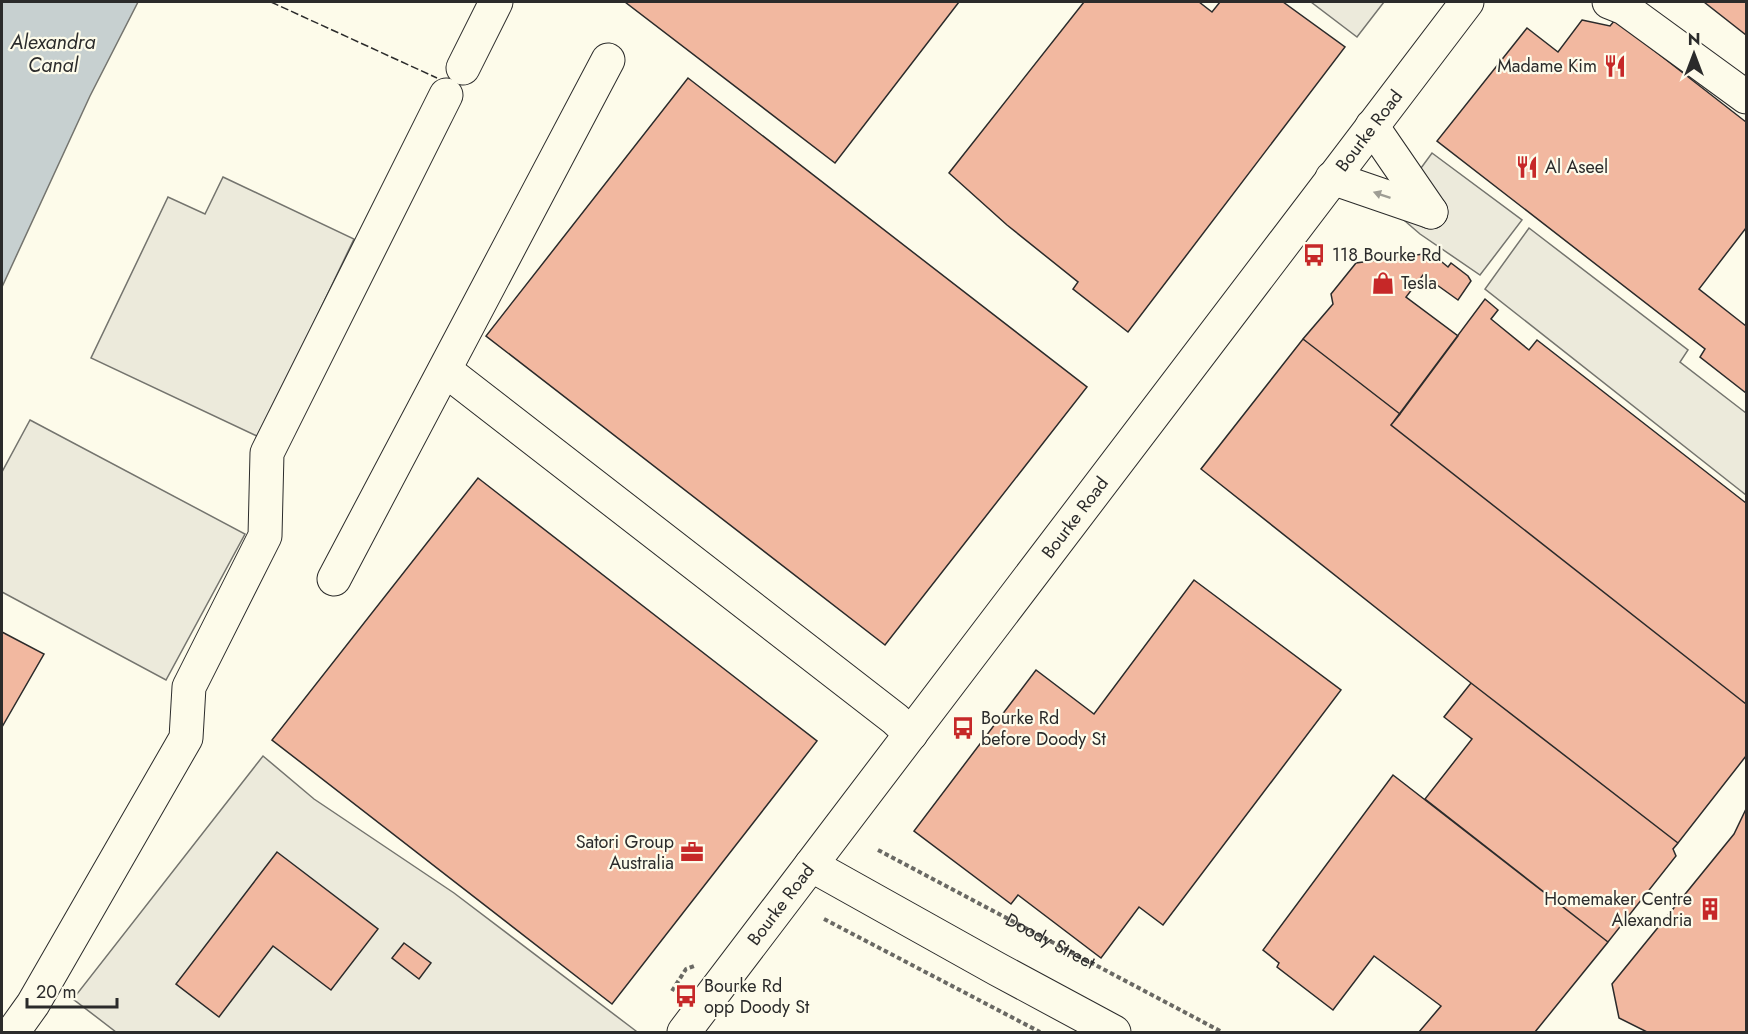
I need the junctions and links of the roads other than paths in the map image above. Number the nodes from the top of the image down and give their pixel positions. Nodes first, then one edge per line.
1 (496, 2) edge
2 (1467, 2) edge
3 (1609, 2) edge
4 (608, 60) dead end
5 (1746, 97) edge
6 (1372, 126) junction
7 (1332, 178) junction
8 (444, 370) junction
9 (334, 579) dead end
10 (910, 734) junction
11 (811, 865) junction
12 (13, 1032) edge
13 (684, 1032) edge
14 (1114, 1032) edge

1 - 12 street
2 - 6 street, Bourke Road
3 - 5 street
4 - 8 street
6 - 7 street, Bourke Road
6 -> 7 street
7 - 10 street, Bourke Road
8 - 9 street
8 - 10 street
10 - 11 street, Bourke Road
11 - 13 street, Bourke Road
11 - 14 street

